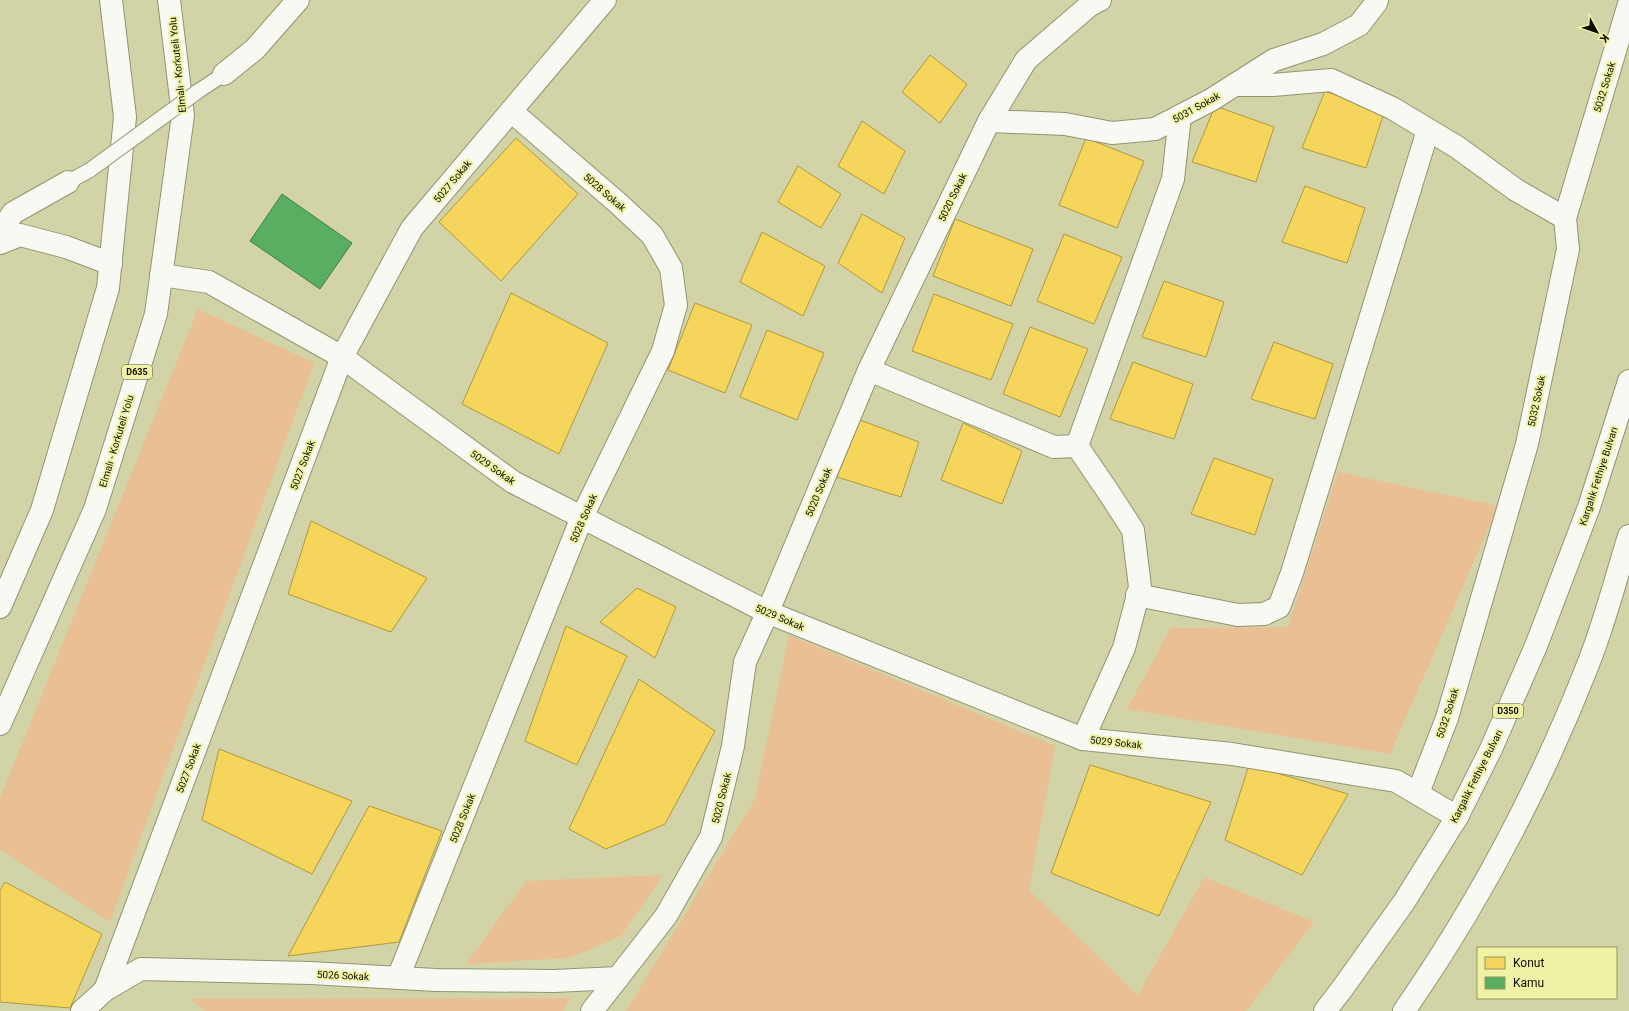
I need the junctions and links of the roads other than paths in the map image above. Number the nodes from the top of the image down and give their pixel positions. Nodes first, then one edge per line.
1 (111, 0) edge
2 (169, 0) edge
3 (298, 0) edge
4 (606, 0) edge
5 (1100, 0) edge
6 (1377, 0) edge
7 (1629, 4) edge
8 (224, 74) joint
9 (1235, 85) junction
10 (511, 111) junction
11 (1180, 116) junction
12 (989, 121) junction
13 (1428, 130) junction
14 (68, 182) joint
15 (1565, 218) junction
16 (0, 232) edge
17 (0, 243) edge
18 (111, 264) junction
19 (161, 275) junction
20 (342, 357) junction
21 (869, 370) junction
22 (1629, 381) edge
23 (1077, 446) junction
24 (582, 517) junction
25 (1629, 536) edge
26 (1137, 595) junction
27 (0, 607) edge
28 (767, 612) junction
29 (0, 724) edge
30 (1084, 739) junction
31 (1418, 794) junction
32 (1457, 817) junction
33 (398, 978) junction
34 (618, 978) junction
35 (105, 990) junction
36 (82, 1011) edge
37 (592, 1011) edge
38 (1325, 1011) edge
39 (1404, 1011) edge

1 - 18 main road
2 - 19 main road, Elmalı - Korkuteli Yolu / D635
3 - 8 main road
4 - 10 main road, 5027 Sokak
5 - 12 main road, 5020 Sokak
6 - 9 main road, 5031 Sokak
7 - 15 main road, 5032 Sokak
8 - 14 lane, bridge
9 - 11 main road, 5031 Sokak
9 - 13 main road
10 - 20 main road, 5027 Sokak
10 - 24 main road, 5028 Sokak
11 - 12 main road, 5031 Sokak
11 - 23 main road
12 - 21 main road, 5020 Sokak
13 - 15 main road
13 - 26 main road
14 - 16 main road
15 - 31 main road, 5032 Sokak
17 - 18 main road
18 - 27 main road
19 - 20 main road, 5029 Sokak
19 - 29 main road, Elmalı - Korkuteli Yolu / D635
20 - 24 main road, 5029 Sokak
20 - 35 main road, 5027 Sokak
21 - 23 main road
21 - 28 main road, 5020 Sokak
22 - 32 main road, Kargalık Fethiye Bulvarı / D350
23 - 26 main road
24 - 28 main road, 5029 Sokak
24 - 33 main road, 5028 Sokak
25 - 39 main road
26 - 30 main road
28 - 30 main road, 5029 Sokak
28 - 34 main road, 5020 Sokak
30 - 31 main road, 5029 Sokak
31 - 32 main road, 5029 Sokak
32 - 38 main road, Kargalık Fethiye Bulvarı / D350
33 - 34 main road, 5026 Sokak
33 - 35 main road, 5026 Sokak
34 - 37 main road, 5020 Sokak
35 - 36 main road, 5026 Sokak

